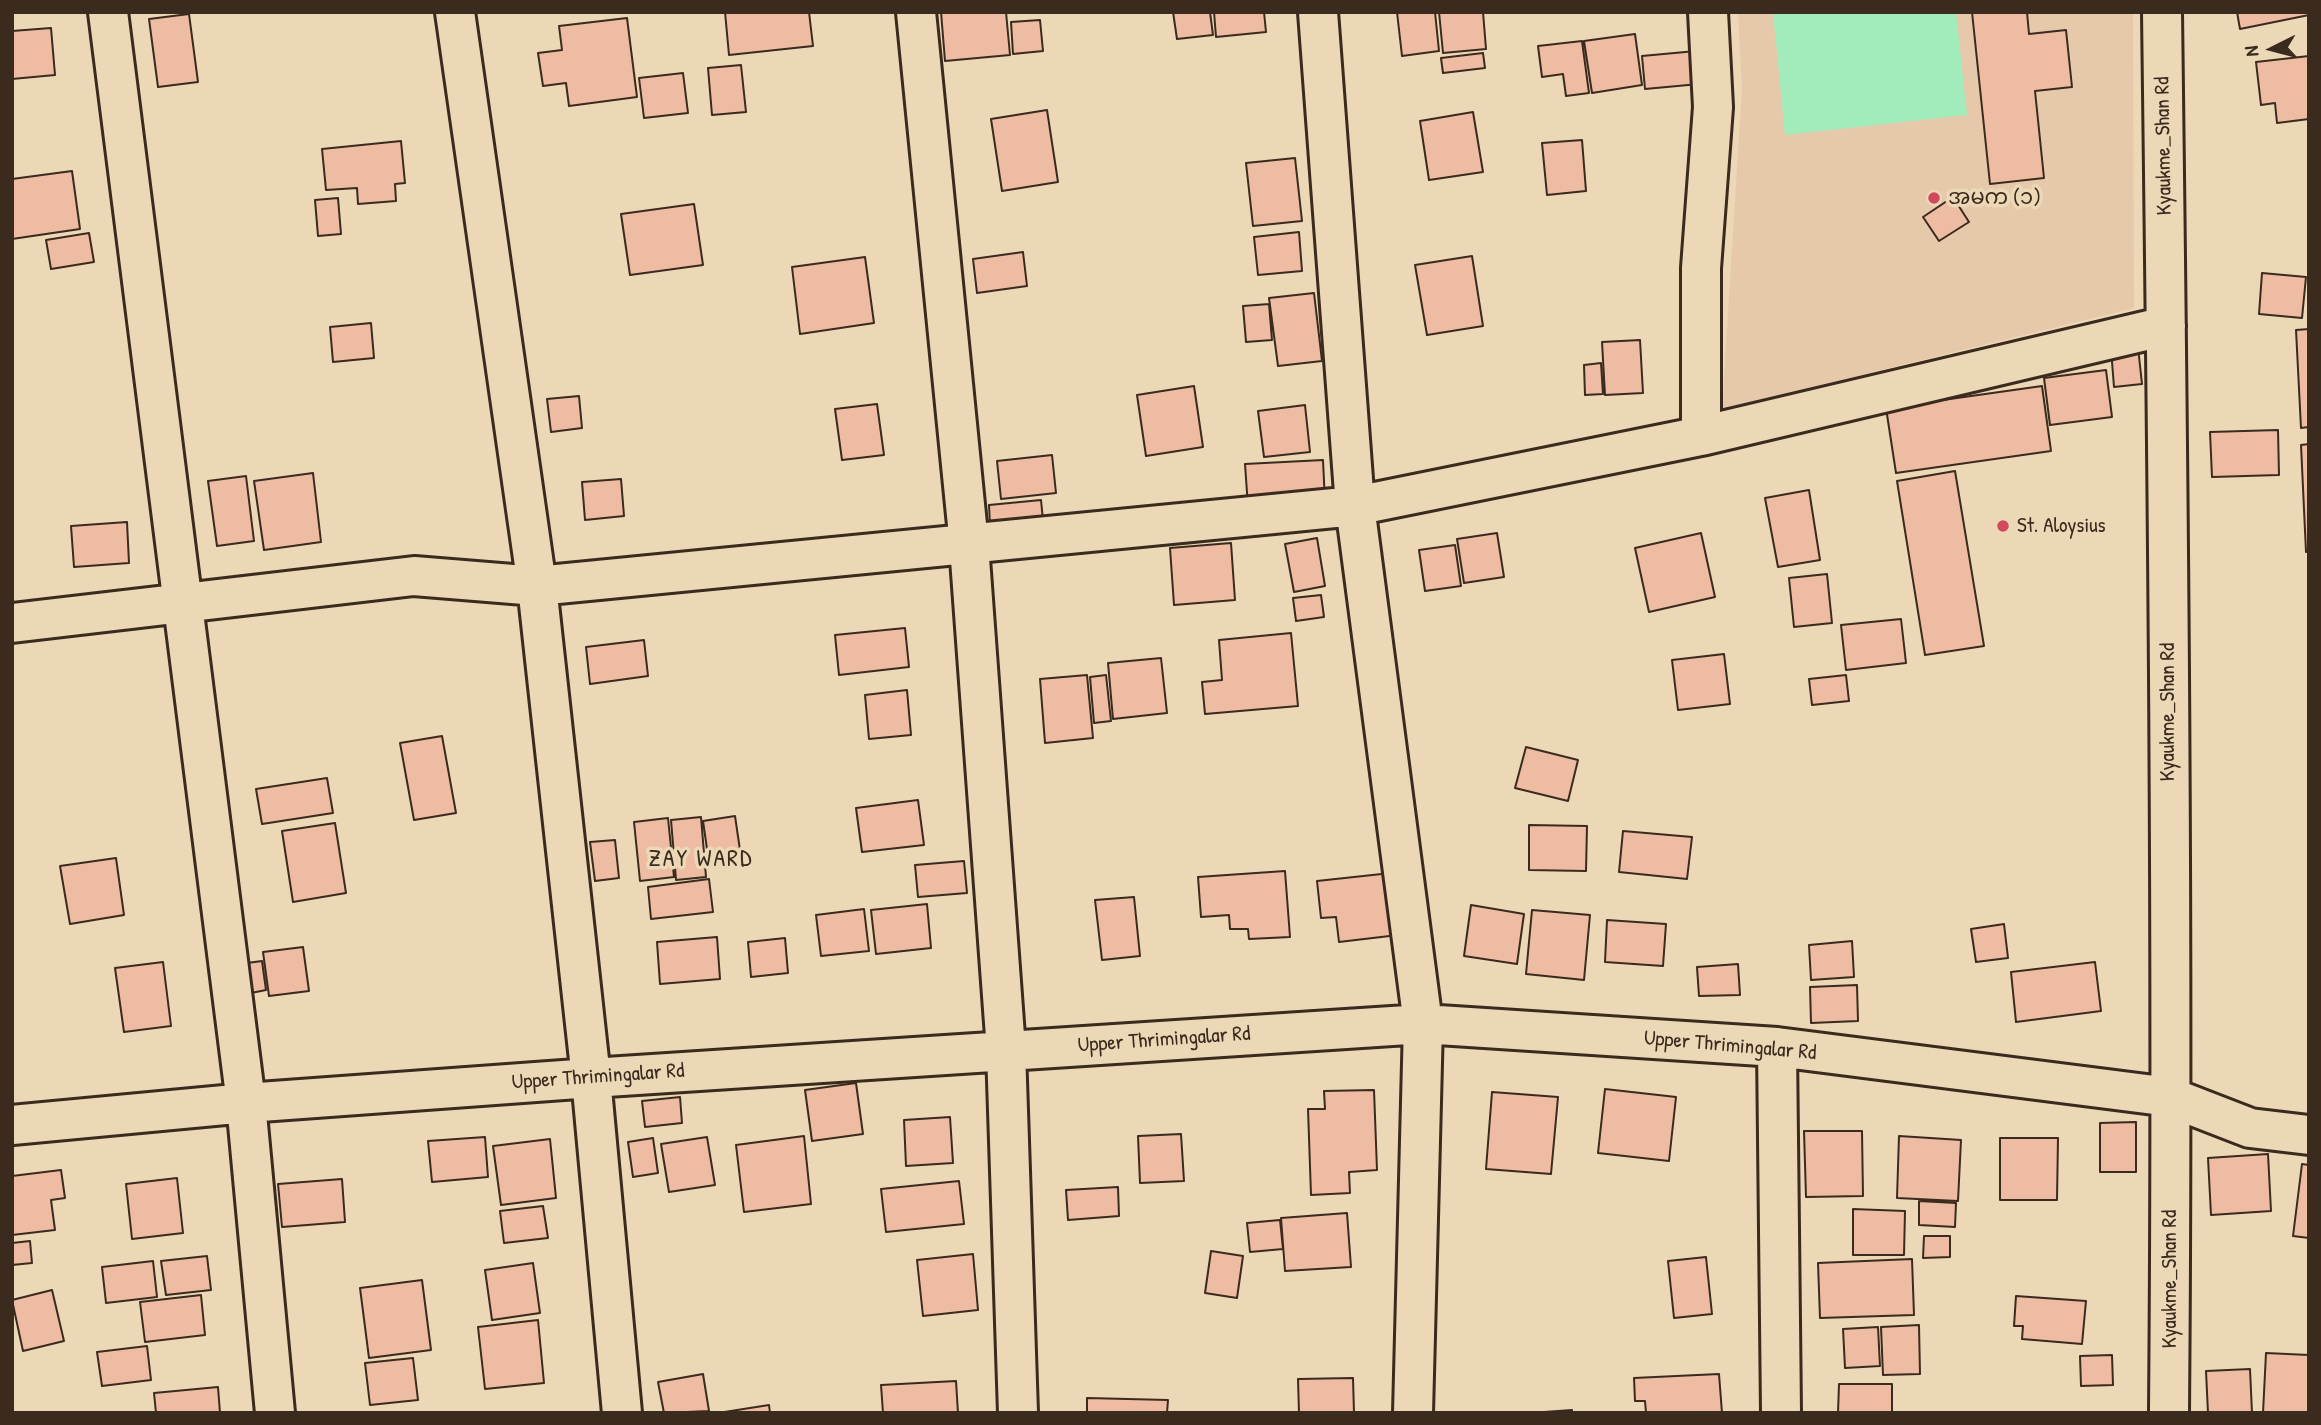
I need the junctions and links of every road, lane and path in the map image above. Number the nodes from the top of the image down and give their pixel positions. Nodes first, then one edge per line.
1 (108, 12) edge
2 (455, 12) edge
3 (916, 12) edge
4 (1318, 12) edge
5 (1708, 12) edge
6 (2162, 12) edge
7 (2166, 326) junction
8 (1701, 436) junction
9 (1355, 506) junction
10 (969, 545) junction
11 (537, 586) junction
12 (183, 602) junction
13 (12, 623) edge
14 (1423, 1024) junction
15 (1777, 1047) junction
16 (1006, 1050) junction
17 (591, 1077) junction
18 (2171, 1097) junction
19 (246, 1103) junction
20 (12, 1125) edge
21 (2309, 1135) edge
22 (275, 1413) edge
23 (622, 1413) edge
24 (1018, 1413) edge
25 (1413, 1413) edge
26 (1781, 1413) edge
27 (2169, 1413) edge

1 - 12 street
2 - 11 street
3 - 10 street
4 - 9 street
5 - 8 street
6 - 7 street, Kyaukme_Shan Rd
7 - 8 street
7 - 18 street, Kyaukme_Shan Rd
8 - 9 street
9 - 10 street
9 - 14 street
10 - 11 street
10 - 16 street
11 - 12 street
11 - 17 street
12 - 13 street
12 - 19 street
14 - 15 street, Upper Thrimingalar Rd
14 - 16 street, Upper Thrimingalar Rd
14 - 25 street
15 - 18 street, Upper Thrimingalar Rd
15 - 26 street
16 - 17 street, Upper Thrimingalar Rd
16 - 24 street
17 - 19 street, Upper Thrimingalar Rd
17 - 23 street
18 - 21 street, Upper Thrimingalar Rd
18 - 27 street, Kyaukme_Shan Rd
19 - 20 street, Upper Thrimingalar Rd
19 - 22 street

